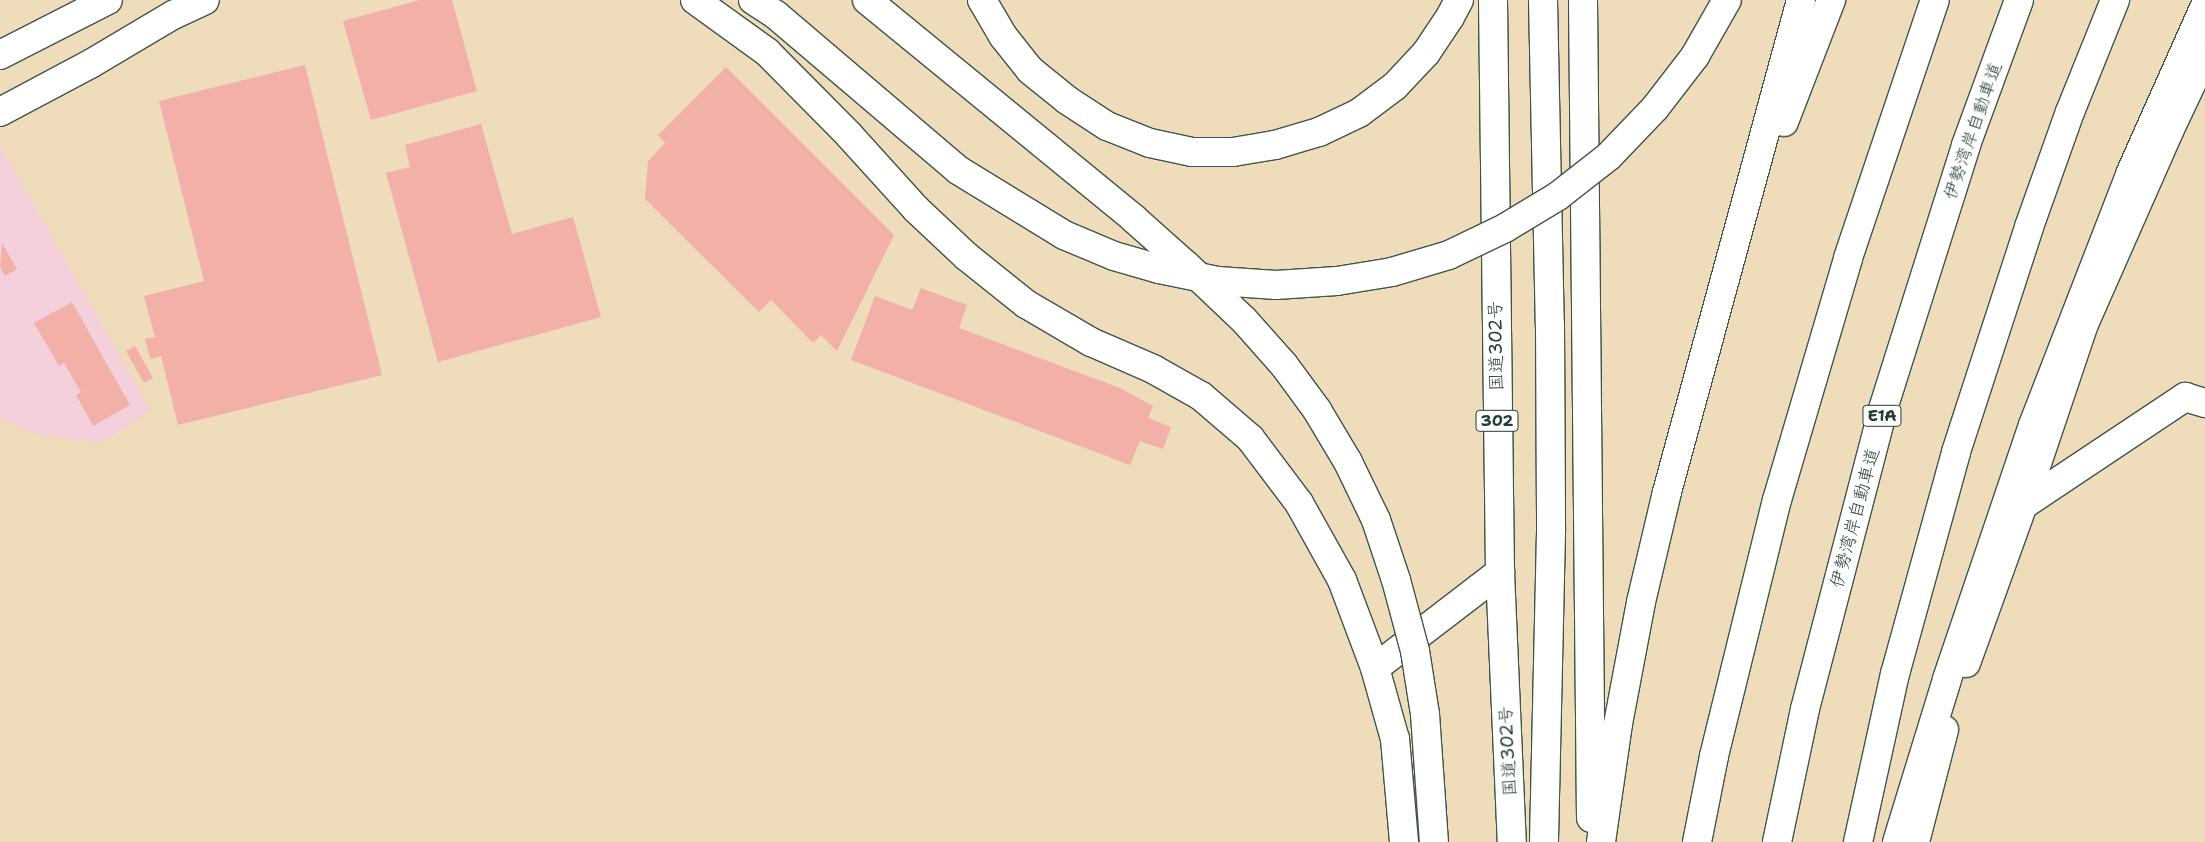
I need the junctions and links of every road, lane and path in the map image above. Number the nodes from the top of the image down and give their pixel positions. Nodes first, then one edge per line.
1 (108, 0) edge
2 (205, 0) edge
3 (695, 0) edge
4 (753, 0) edge
5 (867, 0) edge
6 (982, 0) edge
7 (1459, 0) edge
8 (1492, 0) edge
9 (1543, 0) edge
10 (1582, 0) edge
11 (1727, 0) edge
12 (1801, 0) edge
13 (1831, 0) edge
14 (1935, 0) edge
15 (2019, 0) edge
16 (2115, 0) edge
17 (2134, 0) edge
18 (2205, 6) edge
19 (0, 55) edge
20 (2205, 55) edge
21 (0, 112) edge
22 (2029, 228) junction
23 (1705, 350) junction
24 (2205, 402) edge
25 (2024, 505) junction
26 (1500, 572) junction
27 (1375, 668) junction
28 (1404, 842) edge
29 (1434, 842) edge
30 (1512, 842) edge
31 (1544, 842) edge
32 (1591, 842) edge
33 (1601, 842) edge
34 (1697, 842) edge
35 (1777, 842) edge
36 (1858, 842) edge
37 (1897, 842) edge
38 (1915, 842) edge

1 - 19 main road
2 - 21 main road
3 - 27 main road
4 - 11 main road, bridge
5 - 29 main road, bridge
6 - 7 main road
8 - 26 main road, 国道302号 / 302
9 - 31 main road
10 - 32 main road
12 - 23 main road
13 - 23 main road
14 - 34 main road
15 - 35 main road, 伊勢湾岸自動車道 / E1A
16 - 22 main road
17 - 22 main road
18 - 37 main road
20 - 25 main road
22 - 36 main road
23 - 33 main road
24 - 25 main road
25 - 38 main road
26 - 27 main road
26 - 30 main road, 国道302号 / 302
27 - 28 main road

